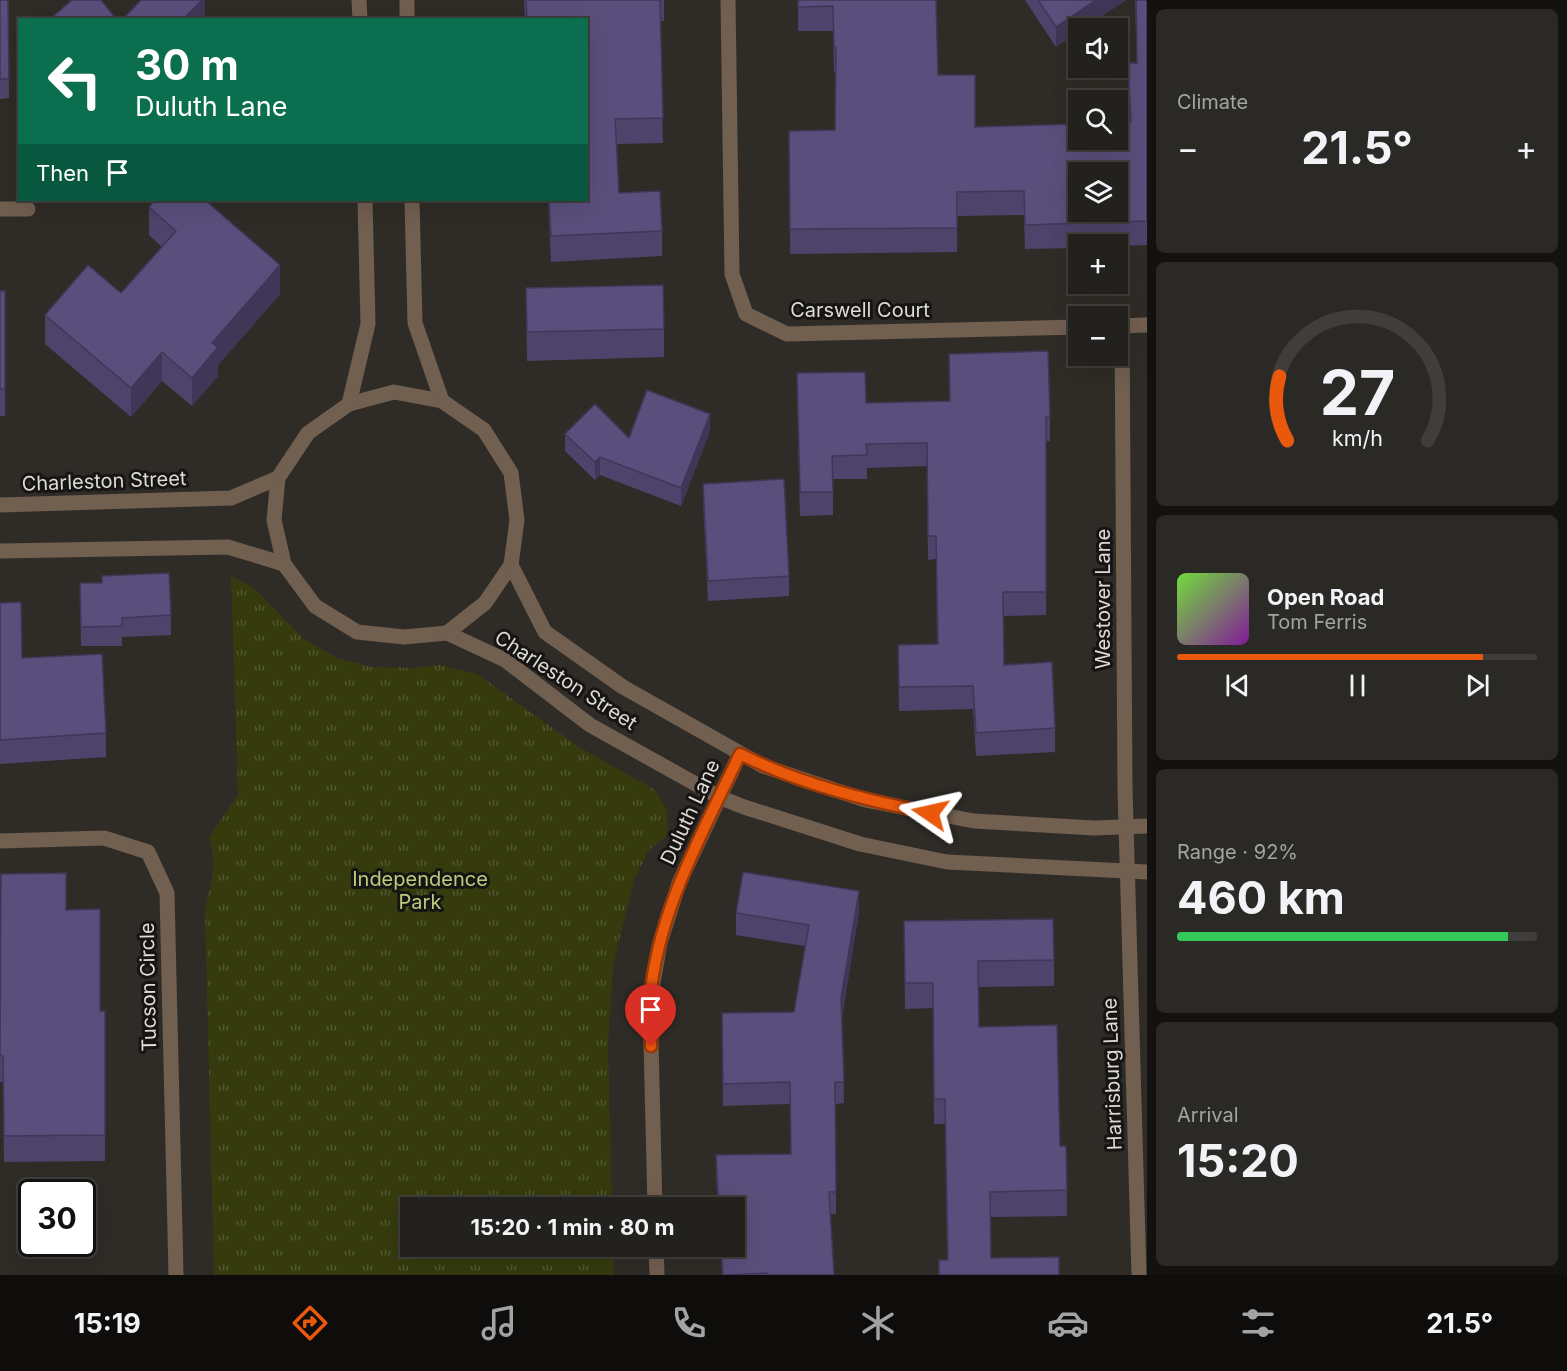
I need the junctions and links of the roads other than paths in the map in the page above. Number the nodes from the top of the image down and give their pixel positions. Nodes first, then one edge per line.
1 (359, 0) edge
2 (407, 0) edge
3 (728, 0) edge
4 (360, 18) edge
5 (407, 18) edge
6 (364, 201) edge
7 (412, 201) edge
8 (0, 209) edge
9 (28, 209) dead end
10 (1128, 326) edge
11 (1147, 326) edge
12 (1068, 327) edge
13 (1121, 366) edge
14 (442, 400) junction
15 (349, 404) junction
16 (278, 478) junction
17 (0, 505) edge
18 (0, 551) edge
19 (284, 564) junction
20 (511, 565) junction
21 (447, 633) junction
22 (740, 754) junction
23 (719, 797) junction
24 (1147, 826) edge
25 (1127, 827) junction
26 (0, 841) edge
27 (1128, 872) junction
28 (1147, 872) edge
29 (655, 1197) edge
30 (656, 1257) edge
31 (176, 1275) edge
32 (657, 1275) edge
33 (1139, 1275) edge

1 - 4 street
2 - 5 street
3 - 12 street, Carswell Court
6 - 15 street
7 - 14 street
8 - 9 street
10 - 11 street
13 - 25 street, Westover Lane
14 - 15 street
14 - 20 street
15 - 16 street
16 - 17 street, Charleston Street
16 - 19 street
18 - 19 street
19 - 21 street
20 - 21 street
20 - 22 street, Charleston Street
21 - 23 street, Charleston Street
22 - 23 street, Duluth Lane
22 - 25 street, Charleston Street
23 - 27 street, Charleston Street
23 - 29 street, Duluth Lane
24 - 25 street, Charleston Street
25 - 27 street, Westover Lane
26 - 31 street, Tucson Circle
27 - 28 street, Charleston Street
27 - 33 street, Harrisburg Lane
30 - 32 street

